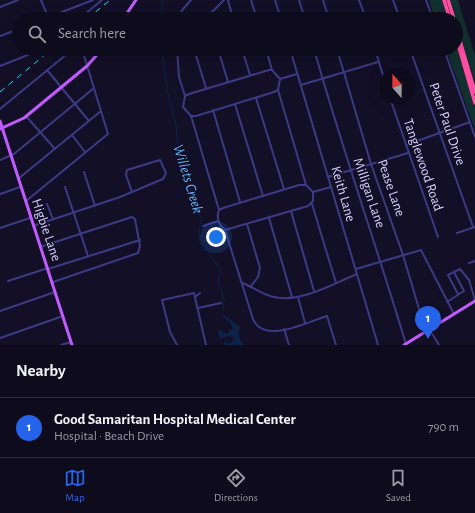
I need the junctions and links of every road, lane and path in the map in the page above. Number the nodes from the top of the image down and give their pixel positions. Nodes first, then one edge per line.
1 (18, 0) edge
2 (41, 0) edge
3 (93, 0) edge
4 (102, 0) edge
5 (136, 0) edge
6 (191, 0) edge
7 (224, 0) edge
8 (228, 0) edge
9 (251, 0) edge
10 (275, 0) edge
11 (299, 0) edge
12 (323, 0) edge
13 (359, 0) edge
14 (393, 0) edge
15 (426, 0) edge
16 (444, 0) edge
17 (448, 0) edge
18 (0, 7) edge
19 (46, 12) edge
20 (64, 12) edge
21 (87, 12) edge
22 (128, 12) edge
23 (181, 12) edge
24 (212, 12) edge
25 (231, 12) edge
26 (255, 12) edge
27 (279, 12) edge
28 (303, 12) edge
29 (327, 12) edge
30 (363, 12) edge
31 (397, 12) edge
32 (430, 12) edge
33 (448, 12) edge
34 (452, 12) edge
35 (12, 32) edge
36 (0, 36) edge
37 (463, 50) edge
38 (25, 56) edge
39 (64, 56) edge
40 (84, 56) edge
41 (96, 56) edge
42 (177, 56) edge
43 (196, 56) edge
44 (220, 56) edge
45 (244, 56) edge
46 (268, 56) edge
47 (292, 56) edge
48 (316, 56) edge
49 (340, 56) edge
50 (377, 56) edge
51 (412, 56) edge
52 (446, 56) edge
53 (461, 56) edge
54 (378, 62) junction
55 (0, 66) edge
56 (87, 66) junction
57 (380, 68) edge
58 (47, 70) junction
59 (272, 70) junction
60 (344, 72) junction
61 (297, 74) junction
62 (250, 76) junction
63 (280, 79) junction
64 (322, 79) junction
65 (228, 82) junction
66 (300, 85) junction
67 (61, 87) junction
68 (94, 88) junction
69 (206, 88) junction
70 (278, 90) junction
71 (475, 92) edge
72 (185, 96) junction
73 (256, 98) junction
74 (75, 104) junction
75 (235, 104) junction
76 (392, 104) edge
77 (475, 104) edge
78 (0, 109) edge
79 (213, 110) junction
80 (101, 111) junction
81 (26, 116) junction
82 (191, 116) junction
83 (0, 121) edge
84 (88, 121) junction
85 (470, 122) junction
86 (1, 129) edge
87 (40, 133) junction
88 (440, 133) junction
89 (72, 135) junction
90 (475, 137) edge
91 (406, 145) junction
92 (55, 149) junction
93 (85, 152) junction
94 (408, 153) junction
95 (11, 157) junction
96 (0, 160) edge
97 (371, 164) junction
98 (350, 170) junction
99 (84, 172) dead end
100 (328, 177) junction
101 (17, 180) junction
102 (306, 184) junction
103 (65, 187) dead end
104 (331, 187) junction
105 (20, 188) junction
106 (284, 189) junction
107 (132, 192) junction
108 (313, 192) junction
109 (0, 194) edge
110 (262, 196) junction
111 (25, 202) junction
112 (240, 202) junction
113 (47, 204) dead end
114 (312, 204) junction
115 (95, 206) junction
116 (219, 210) junction
117 (291, 211) junction
118 (74, 213) junction
119 (30, 218) junction
120 (269, 218) junction
121 (53, 219) junction
122 (218, 221) junction
123 (247, 224) junction
124 (33, 226) junction
125 (203, 226) dead end
126 (474, 227) edge
127 (0, 228) edge
128 (225, 230) junction
129 (458, 233) dead end
130 (81, 234) junction
131 (438, 238) dead end
132 (140, 240) junction
133 (40, 247) junction
134 (403, 255) junction
135 (88, 256) junction
136 (475, 261) edge
137 (382, 262) junction
138 (469, 263) dead end
139 (48, 268) junction
140 (355, 269) junction
141 (454, 272) junction
142 (357, 274) junction
143 (8, 281) dead end
144 (53, 282) junction
145 (242, 283) junction
146 (336, 283) junction
147 (251, 286) junction
148 (314, 291) junction
149 (56, 292) junction
150 (200, 293) dead end
151 (458, 294) junction
152 (195, 297) junction
153 (298, 297) junction
154 (292, 298) junction
155 (475, 301) edge
156 (448, 302) junction
157 (221, 303) dead end
158 (198, 308) junction
159 (0, 311) edge
160 (454, 314) junction
161 (63, 316) junction
162 (305, 323) junction
163 (284, 329) junction
164 (428, 330) junction
165 (0, 338) edge
166 (72, 343) edge
167 (405, 344) edge
168 (62, 345) edge
169 (177, 345) edge
170 (206, 345) edge
171 (289, 345) edge
172 (336, 345) edge
173 (378, 345) edge
174 (439, 345) edge

1 - 18 street
2 - 19 street
3 - 20 street
4 - 21 street
5 - 22 main road
6 - 23 street
7 - 24 street
8 - 25 street
9 - 26 street
10 - 27 street
11 - 28 street
12 - 29 street
13 - 30 street
14 - 31 street
15 - 32 street
16 - 33 highway
17 - 34 highway
35 - 36 street
37 - 71 highway
38 - 55 street
39 - 58 street
40 - 56 street
41 - 56 main road
42 - 72 street
43 - 69 street
44 - 65 street
45 - 62 street
46 - 59 street
47 - 61 street, Keith Lane
48 - 64 street, Milligan Lane
49 - 60 street, Pease Lane
50 - 54 street
51 - 88 street, Peter Paul Drive
52 - 85 street
53 - 77 highway
54 - 57 street
54 - 60 street
56 - 67 main road
56 - 68 street
58 - 67 street
58 - 78 street
59 - 62 street
59 - 63 street
60 - 64 street
60 - 97 street, Pease Lane
61 - 63 street
61 - 66 street, Keith Lane
62 - 65 street
63 - 70 street
64 - 66 street
64 - 98 street, Milligan Lane
65 - 69 street
66 - 100 street, Keith Lane
67 - 74 street
67 - 81 main road
68 - 74 street
68 - 80 street
69 - 72 street
70 - 73 street
70 - 102 street
72 - 82 street
73 - 75 street
73 - 106 street
74 - 84 street
74 - 87 street
75 - 79 street
75 - 110 street
76 - 91 street, Tanglewood Road
79 - 82 street
79 - 112 street
80 - 84 street
80 - 93 street
81 - 86 main road
81 - 87 street
82 - 116 street
83 - 86 main road, Higbie Lane
84 - 89 street
85 - 88 street
85 - 90 street
86 - 95 main road, Higbie Lane
87 - 92 street
87 - 95 street
88 - 91 street
88 - 126 street, Peter Paul Drive
89 - 92 street
89 - 93 street
91 - 94 street, Tanglewood Road
92 - 101 street
93 - 111 street
94 - 97 street
94 - 131 street, Tanglewood Road
95 - 96 street
95 - 101 main road, Higbie Lane
97 - 98 street
97 - 134 street, Pease Lane
98 - 100 street
98 - 137 street, Milligan Lane
99 - 115 street
100 - 104 street, Keith Lane
101 - 105 main road, Higbie Lane
102 - 106 street
102 - 108 street
103 - 118 street
104 - 108 street
104 - 140 street, Keith Lane
105 - 109 street
105 - 111 main road, Higbie Lane
106 - 110 street
107 - 107 street
107 - 115 street
108 - 114 street
110 - 112 street
111 - 119 main road, Higbie Lane
112 - 116 street
113 - 121 street
114 - 117 street
114 - 146 street
115 - 118 street
116 - 122 street
117 - 120 street
117 - 148 street
118 - 121 street
118 - 130 street
119 - 124 main road, Higbie Lane
119 - 127 street
120 - 123 street
120 - 154 street
121 - 124 street
122 - 125 street
122 - 128 street
123 - 128 street
123 - 147 street
124 - 133 main road, Higbie Lane
126 - 129 street
128 - 145 street
130 - 132 street
130 - 133 street
130 - 135 street
132 - 135 street
132 - 144 street
133 - 139 main road, Higbie Lane
134 - 137 street
134 - 156 street
134 - 164 street, Pease Lane
135 - 139 street
136 - 138 street
137 - 140 street
137 - 167 street, Milligan Lane
139 - 143 street
139 - 144 main road, Higbie Lane
140 - 142 street, Keith Lane
141 - 151 street
141 - 151 street
141 - 155 street
142 - 146 street
142 - 173 street, Keith Lane
144 - 149 main road, Higbie Lane
145 - 147 street
145 - 163 street
146 - 148 street
147 - 154 street
148 - 153 street
149 - 159 street
149 - 161 main road, Higbie Lane
150 - 152 street
151 - 156 street
152 - 158 street
152 - 169 street
153 - 154 street
153 - 162 street
155 - 160 main road
156 - 160 street
157 - 158 street
158 - 170 street
160 - 164 main road
161 - 165 street
161 - 166 main road, Higbie Lane
162 - 163 street
162 - 172 street
163 - 171 street
164 - 167 main road
164 - 174 street, Pease Lane
166 - 168 street

